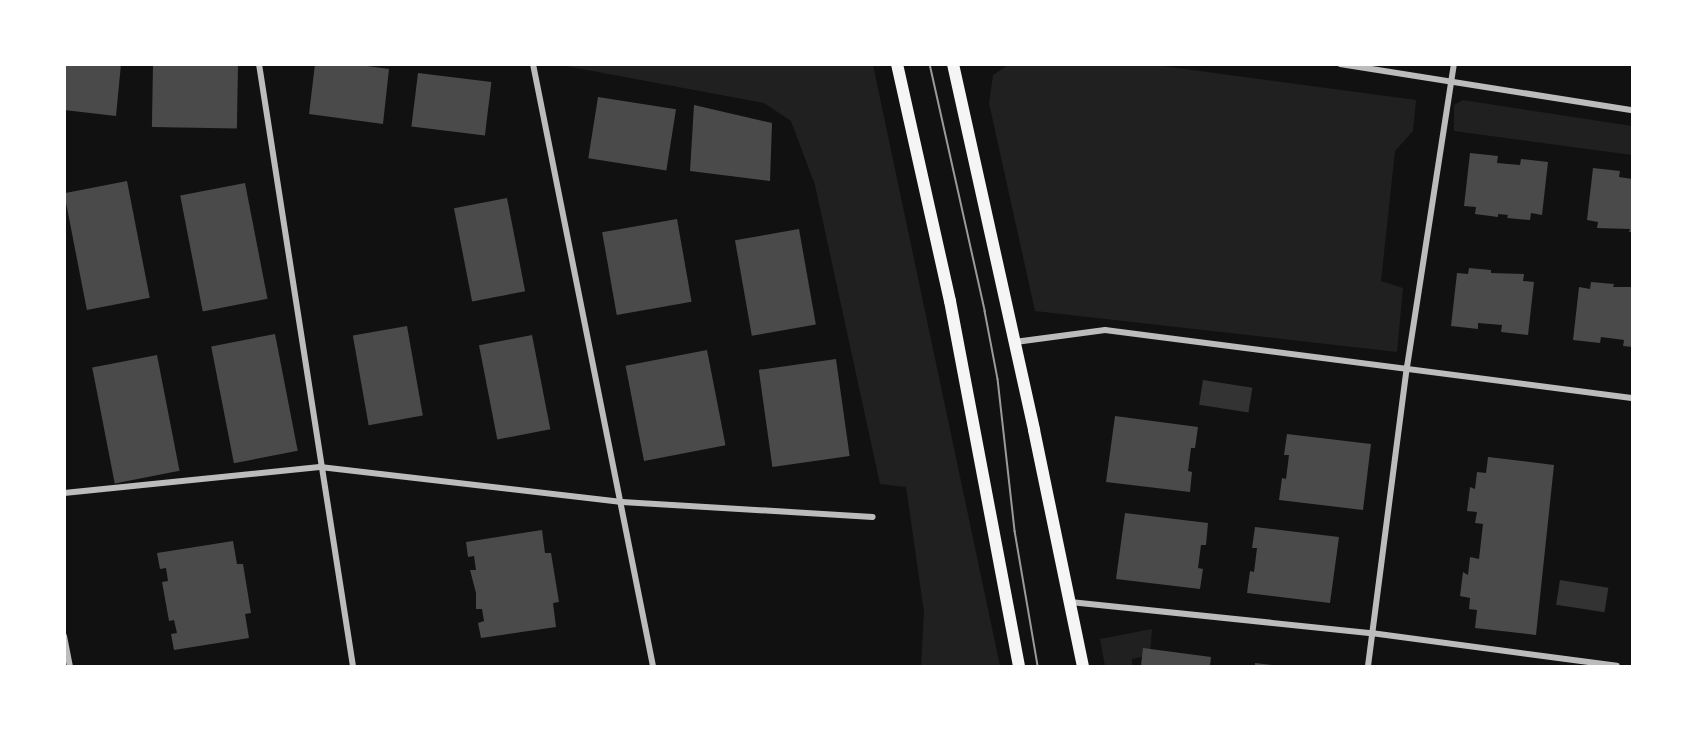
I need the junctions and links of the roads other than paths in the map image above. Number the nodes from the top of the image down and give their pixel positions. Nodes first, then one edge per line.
1 (259, 64) edge
2 (533, 64) edge
3 (897, 64) edge
4 (953, 64) edge
5 (1340, 64) edge
6 (1454, 64) edge
7 (1452, 82) junction
8 (1632, 110) edge
9 (1015, 342) junction
10 (1407, 367) junction
11 (1632, 398) edge
12 (320, 467) junction
13 (64, 492) edge
14 (622, 502) junction
15 (873, 517) dead end
16 (1070, 602) junction
17 (1371, 633) junction
18 (64, 636) edge
19 (70, 666) edge
20 (353, 666) edge
21 (653, 666) edge
22 (1018, 666) edge
23 (1083, 666) edge
24 (1368, 666) edge
25 (1617, 666) edge

1 - 12 street
2 - 14 street
3 - 22 main road
4 - 9 main road
5 - 7 street
6 - 7 street
7 - 8 street
7 - 10 street
9 - 10 street
9 - 16 main road
10 - 11 street
10 - 17 street
12 - 13 street
12 - 14 street
12 - 20 street
14 - 15 street
14 - 21 street
16 - 17 street
16 - 23 main road
17 - 24 street
17 - 25 street
18 - 19 street

